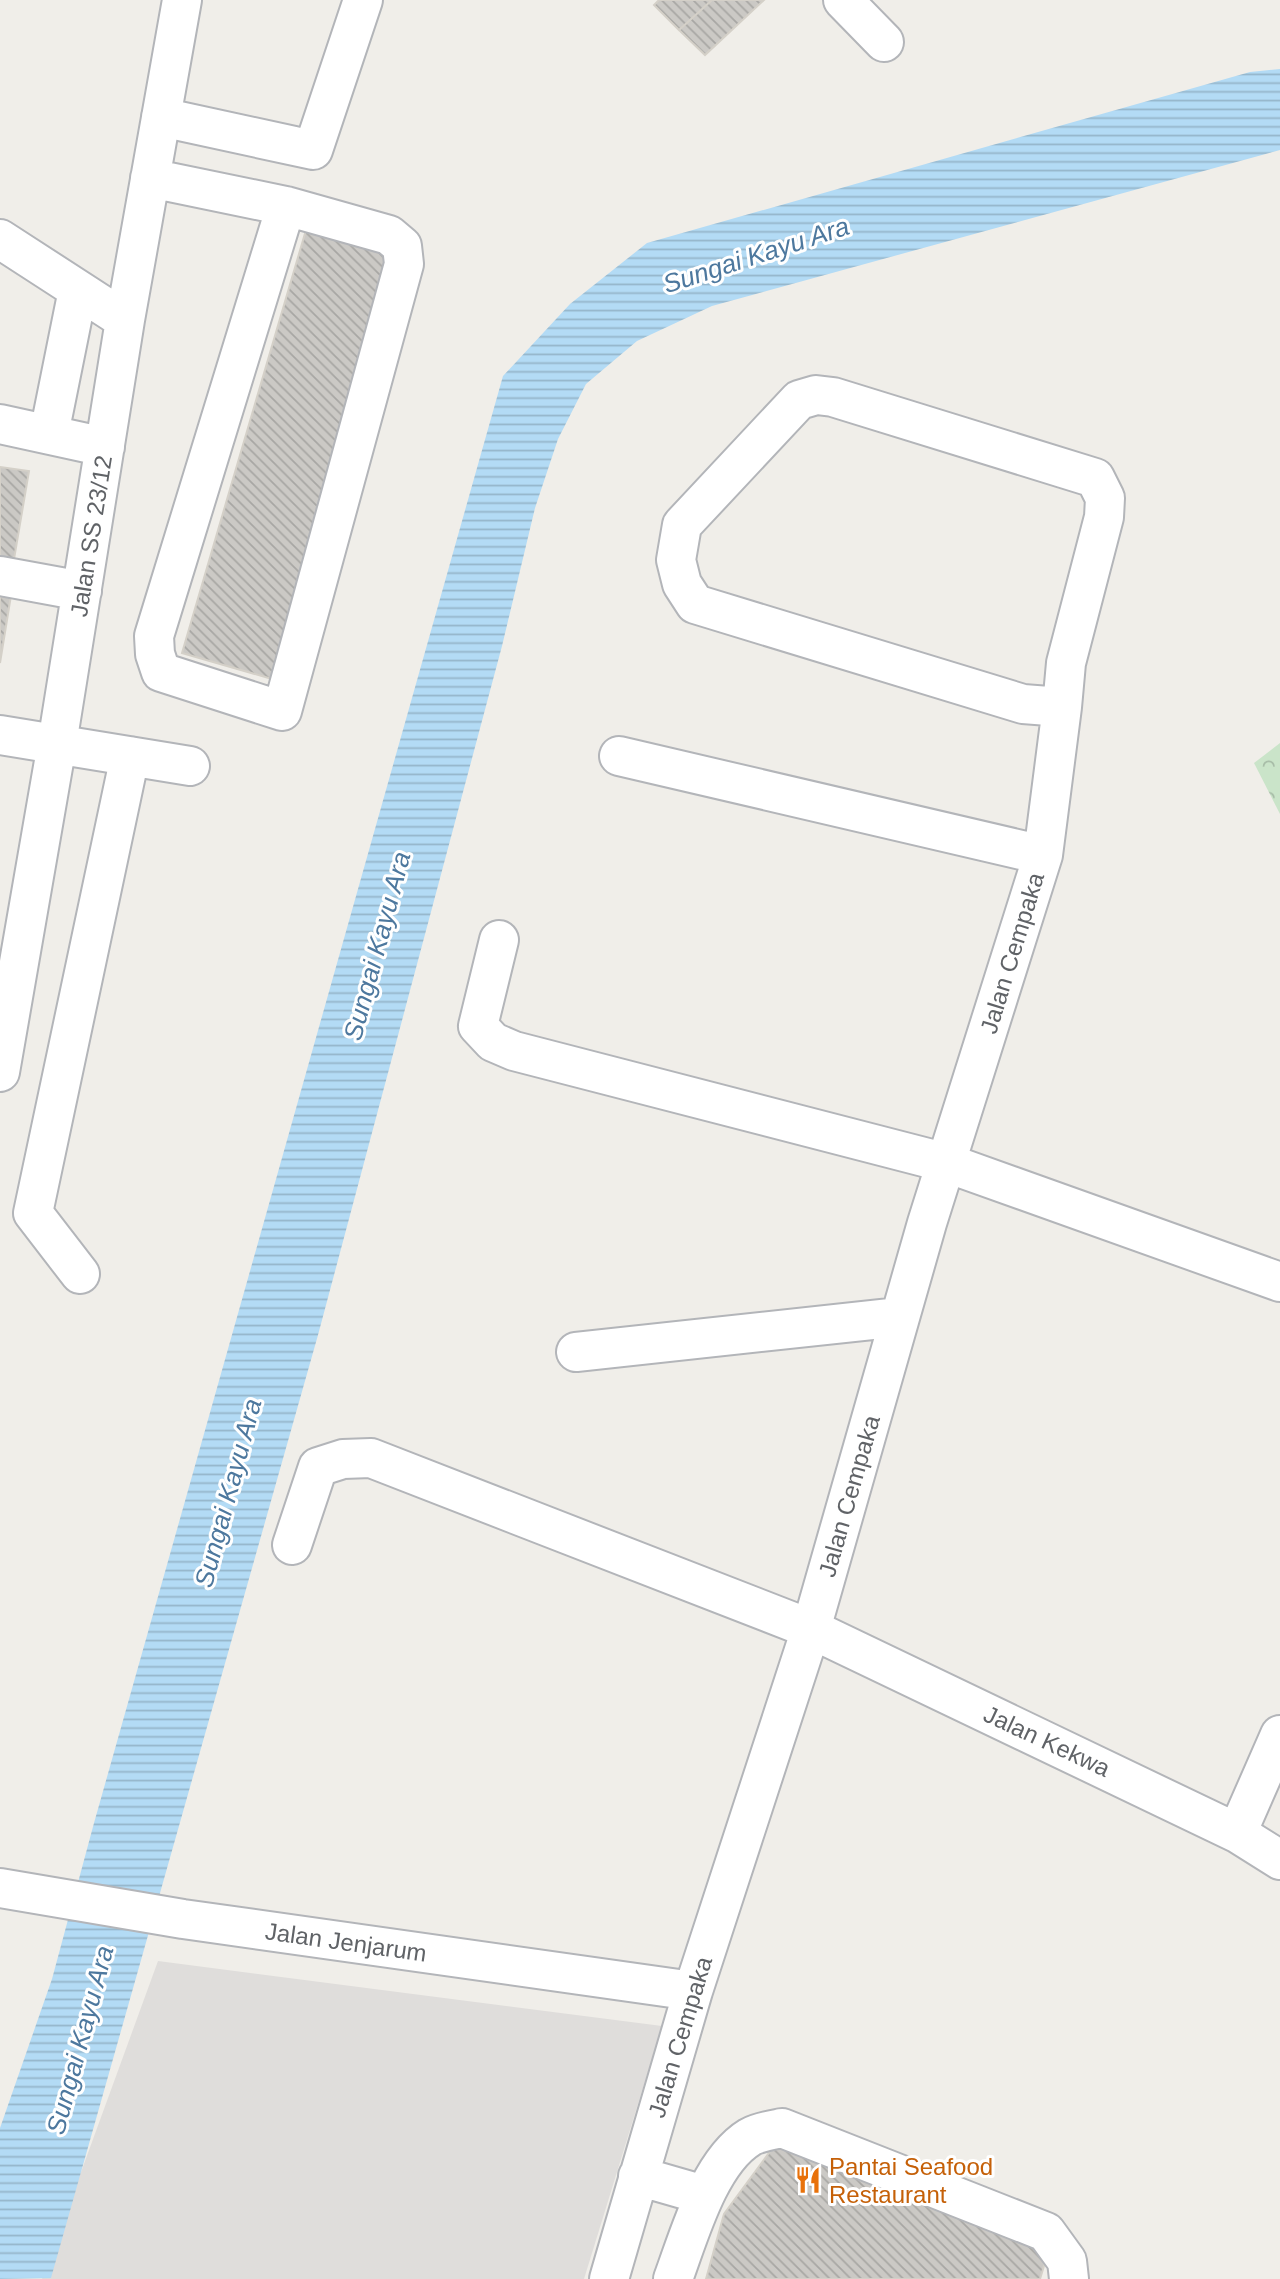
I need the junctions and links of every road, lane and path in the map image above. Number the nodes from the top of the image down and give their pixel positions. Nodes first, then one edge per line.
1 (182, 0) edge
2 (363, 0) edge
3 (844, 0) edge
4 (884, 42) dead end
5 (162, 117) junction
6 (150, 178) junction
7 (286, 206) junction
8 (0, 239) edge
9 (78, 290) junction
10 (125, 320) junction
11 (0, 424) edge
12 (49, 434) junction
13 (105, 447) junction
14 (0, 576) edge
15 (82, 592) junction
16 (1061, 717) junction
17 (0, 735) edge
18 (57, 744) junction
19 (620, 756) dead end
20 (130, 757) junction
21 (190, 766) dead end
22 (1043, 855) junction
23 (15, 903) edge
24 (499, 940) dead end
25 (1, 1065) edge
26 (62, 1073) junction
27 (947, 1163) junction
28 (80, 1274) dead end
29 (1280, 1282) edge
30 (900, 1317) junction
31 (576, 1352) dead end
32 (292, 1545) dead end
33 (811, 1629) junction
34 (1280, 1735) edge
35 (1237, 1833) junction
36 (1280, 1860) edge
37 (6, 1889) edge
38 (693, 1991) junction
39 (638, 2176) junction
40 (704, 2195) junction
41 (620, 2277) edge
42 (673, 2279) edge
43 (1069, 2279) edge

1 - 5 street, Jalan SS 23/12
2 - 5 street
3 - 4 street
5 - 6 street, Jalan SS 23/12
6 - 7 street
6 - 10 street, Jalan SS 23/12
7 - 7 street
8 - 9 street
9 - 10 street
9 - 12 street
10 - 13 street, Jalan SS 23/12
11 - 12 street
12 - 13 street
13 - 15 street, Jalan SS 23/12
14 - 15 street
15 - 18 street, Jalan SS 23/12
16 - 16 street, Jalan Cempaka
16 - 22 street, Jalan Cempaka
17 - 18 street
18 - 20 street
18 - 23 street, Jalan SS 23/12
19 - 22 street
20 - 21 street
20 - 26 street
22 - 27 street, Jalan Cempaka
23 - 25 street, Jalan SS 23/12
24 - 27 street
25 - 26 street
26 - 28 street
27 - 29 street
27 - 30 street, Jalan Cempaka
30 - 31 street
30 - 33 street, Jalan Cempaka
32 - 33 street, Jalan Kekwa
33 - 35 street, Jalan Kekwa
33 - 38 street, Jalan Cempaka
34 - 35 street
35 - 36 street, Jalan Kekwa
37 - 38 street, Jalan Jenjarum
38 - 39 street, Jalan Cempaka
39 - 40 street
39 - 41 street, Jalan Cempaka
40 - 42 street
40 - 43 street

